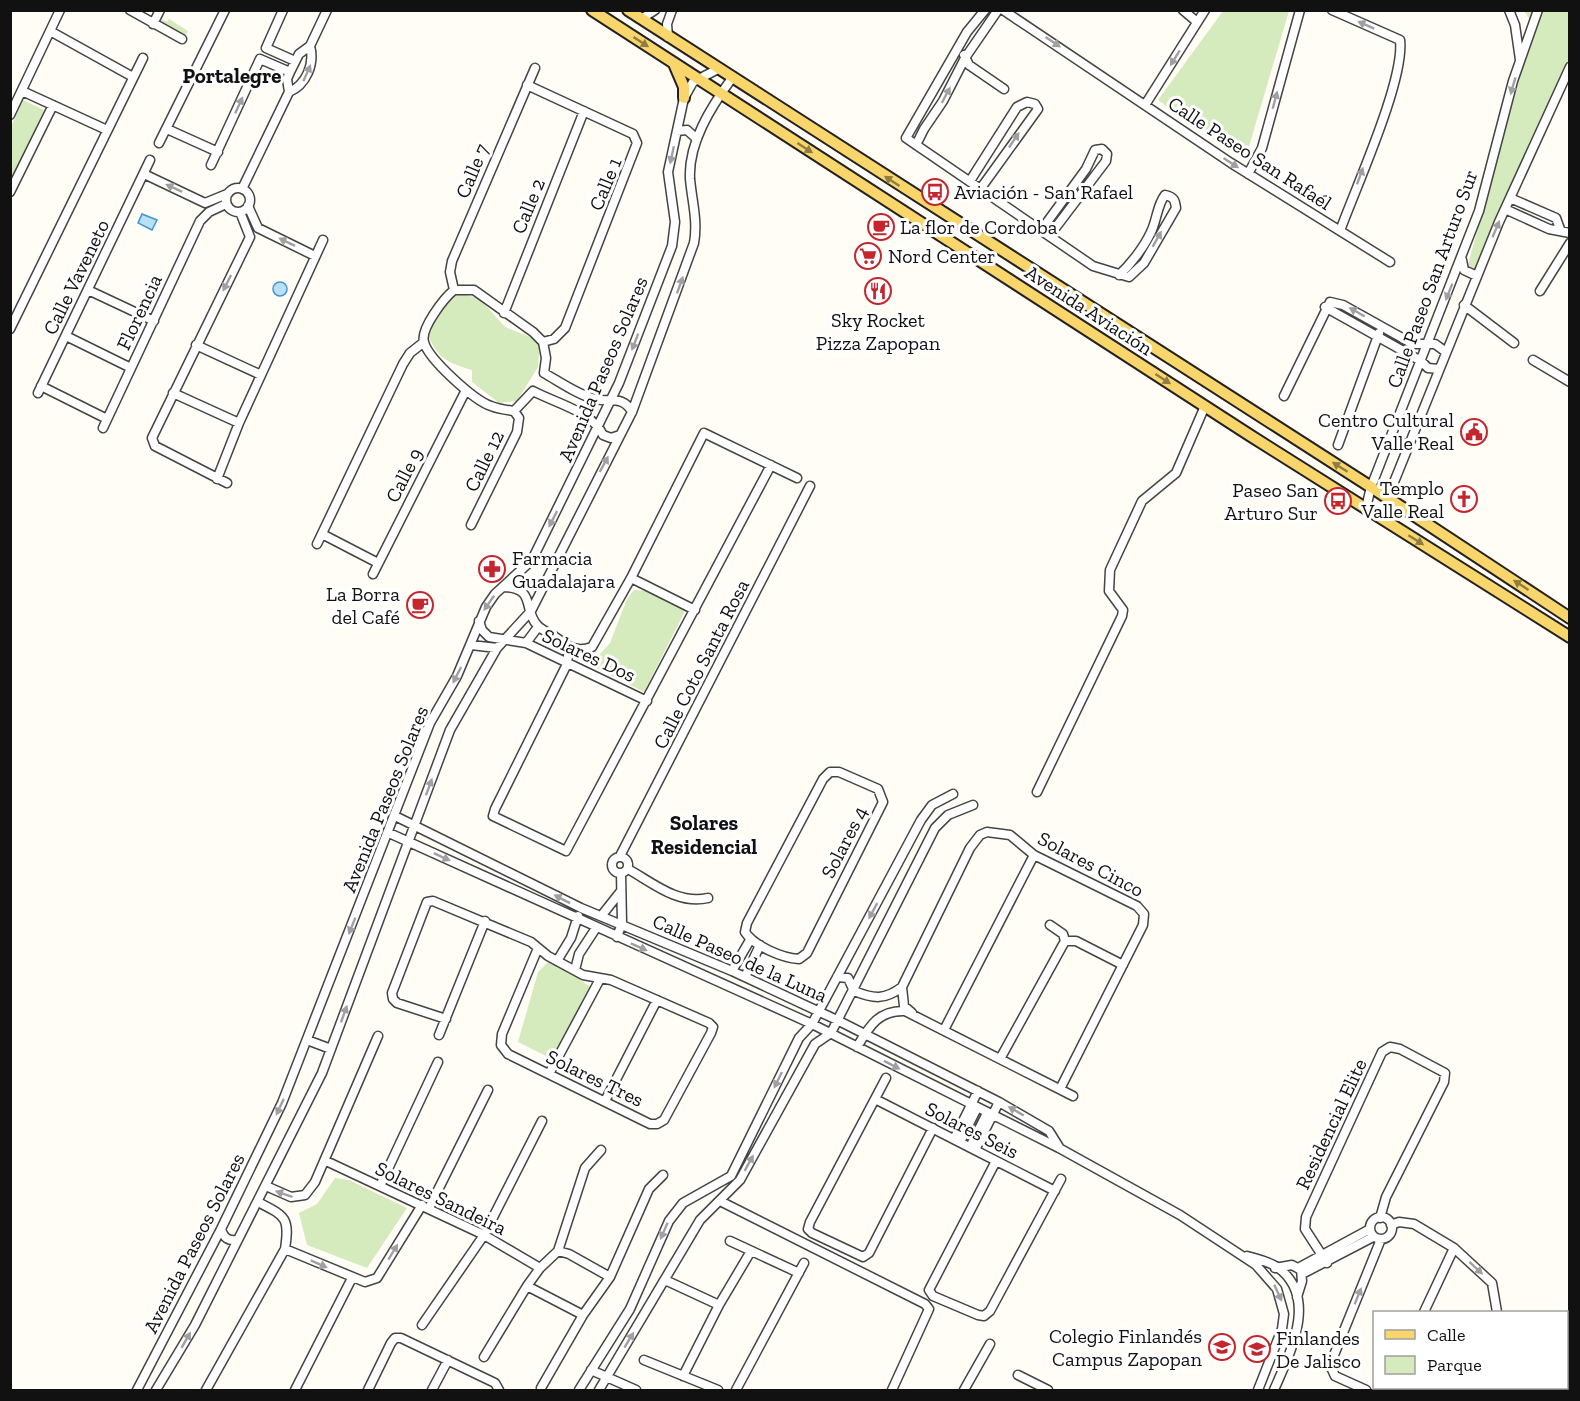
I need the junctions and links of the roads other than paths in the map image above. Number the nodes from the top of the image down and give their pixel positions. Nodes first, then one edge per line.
1 (60, 10) edge
2 (130, 10) edge
3 (160, 10) edge
4 (225, 10) edge
5 (284, 10) edge
6 (327, 10) edge
7 (592, 10) edge
8 (628, 10) edge
9 (655, 10) edge
10 (672, 10) edge
11 (985, 10) edge
12 (998, 10) edge
13 (1003, 10) edge
14 (1183, 10) edge
15 (1205, 10) edge
16 (1300, 10) edge
17 (1332, 10) edge
18 (1509, 10) edge
19 (1538, 10) edge
20 (641, 19) junction
21 (1197, 22) junction
22 (155, 25) junction
23 (50, 31) junction
24 (967, 32) junction
25 (669, 37) junction
26 (977, 38) junction
27 (182, 39) dead end
28 (959, 45) junction
29 (310, 46) junction
30 (143, 58) dead end
31 (965, 58) junction
32 (295, 61) junction
33 (674, 63) junction
34 (1520, 63) junction
35 (1569, 67) edge
36 (535, 68) dead end
37 (718, 69) junction
38 (290, 72) junction
39 (134, 77) junction
40 (697, 78) junction
41 (732, 78) junction
42 (1566, 82) edge
43 (527, 86) junction
44 (1004, 89) dead end
45 (22, 91) junction
46 (289, 92) junction
47 (720, 94) junction
48 (684, 98) junction
49 (53, 105) junction
50 (1145, 105) junction
51 (584, 111) junction
52 (10, 115) edge
53 (167, 129) junction
54 (107, 130) junction
55 (677, 131) junction
56 (698, 139) junction
57 (159, 143) dead end
58 (916, 145) junction
59 (218, 152) junction
60 (150, 160) dead end
61 (211, 165) dead end
62 (144, 174) junction
63 (1248, 174) junction
64 (970, 181) junction
65 (242, 189) junction
66 (981, 189) junction
67 (10, 192) edge
68 (227, 194) junction
69 (1510, 198) junction
70 (226, 204) junction
71 (248, 207) junction
72 (1505, 209) junction
73 (240, 212) junction
74 (1042, 229) junction
75 (1560, 229) junction
76 (1340, 231) junction
77 (1569, 233) edge
78 (1050, 235) junction
79 (323, 240) dead end
80 (1569, 243) edge
81 (315, 256) junction
82 (1461, 259) junction
83 (1390, 262) dead end
84 (1119, 275) junction
85 (1477, 276) junction
86 (88, 290) junction
87 (454, 290) junction
88 (1540, 291) dead end
89 (1464, 305) junction
90 (1325, 307) junction
91 (14, 312) edge
92 (504, 313) junction
93 (154, 321) junction
94 (1382, 327) junction
95 (10, 329) edge
96 (66, 336) junction
97 (1378, 336) junction
98 (424, 342) junction
99 (543, 342) junction
100 (1514, 343) dead end
101 (196, 345) junction
102 (1427, 346) junction
103 (1446, 352) junction
104 (1533, 360) dead end
105 (1421, 361) junction
106 (131, 368) junction
107 (1439, 369) junction
108 (261, 375) junction
109 (1569, 382) edge
110 (465, 390) junction
111 (173, 393) junction
112 (1284, 396) dead end
113 (611, 401) junction
114 (1205, 406) junction
115 (514, 411) junction
116 (632, 412) junction
117 (239, 423) junction
118 (105, 424) joint
119 (599, 427) junction
120 (620, 435) junction
121 (1391, 438) junction
122 (1338, 445) dead end
123 (1408, 445) junction
124 (771, 465) junction
125 (797, 478) dead end
126 (217, 479) junction
127 (227, 483) dead end
128 (810, 486) dead end
129 (1371, 487) junction
130 (1388, 497) junction
131 (1366, 508) junction
132 (471, 525) dead end
133 (321, 534) junction
134 (317, 544) dead end
135 (378, 563) junction
136 (373, 574) dead end
137 (631, 578) junction
138 (504, 587) junction
139 (694, 610) junction
140 (531, 611) junction
141 (1569, 618) edge
142 (479, 621) junction
143 (538, 627) junction
144 (1569, 637) edge
145 (507, 638) junction
146 (526, 643) junction
147 (471, 645) junction
148 (497, 648) junction
149 (569, 648) junction
150 (567, 664) junction
151 (647, 701) junction
152 (1037, 792) dead end
153 (953, 794) dead end
154 (973, 805) dead end
155 (395, 816) junction
156 (415, 825) junction
157 (389, 833) junction
158 (408, 842) junction
159 (1034, 855) junction
160 (620, 856) junction
161 (900, 859) junction
162 (915, 868) junction
163 (624, 871) junction
164 (621, 891) junction
165 (708, 898) dead end
166 (581, 908) junction
167 (602, 915) junction
168 (577, 919) junction
169 (485, 921) junction
170 (622, 923) junction
171 (1050, 925) dead end
172 (596, 928) junction
173 (617, 938) junction
174 (750, 940) junction
175 (1065, 941) junction
176 (760, 945) junction
177 (538, 948) junction
178 (558, 961) junction
179 (1123, 965) junction
180 (575, 970) junction
181 (732, 971) junction
182 (745, 977) junction
183 (837, 977) junction
184 (600, 978) junction
185 (902, 987) junction
186 (854, 991) junction
187 (657, 1000) junction
188 (819, 1012) junction
189 (912, 1014) junction
190 (446, 1019) junction
191 (837, 1020) junction
192 (812, 1024) junction
193 (944, 1030) junction
194 (831, 1034) junction
195 (439, 1035) dead end
196 (864, 1035) junction
197 (378, 1036) dead end
198 (307, 1040) junction
199 (857, 1047) junction
200 (331, 1049) junction
201 (1000, 1059) junction
202 (438, 1062) dead end
203 (549, 1074) junction
204 (886, 1078) dead end
205 (1059, 1089) junction
206 (488, 1090) dead end
207 (978, 1091) junction
208 (1073, 1096) dead end
209 (875, 1099) junction
210 (605, 1101) junction
211 (999, 1102) junction
212 (974, 1106) junction
213 (989, 1114) junction
214 (542, 1121) dead end
215 (933, 1128) junction
216 (957, 1141) junction
217 (1059, 1148) junction
218 (972, 1149) junction
219 (601, 1150) dead end
220 (326, 1161) junction
221 (996, 1161) junction
222 (663, 1175) dead end
223 (731, 1176) junction
224 (1061, 1179) dead end
225 (740, 1180) junction
226 (266, 1186) junction
227 (380, 1186) junction
228 (1055, 1191) junction
229 (720, 1201) junction
230 (258, 1202) junction
231 (425, 1206) junction
232 (1380, 1218) junction
233 (1391, 1225) junction
234 (221, 1229) junction
235 (484, 1235) junction
236 (1375, 1235) junction
237 (237, 1240) junction
238 (730, 1241) dead end
239 (1454, 1248) junction
240 (285, 1249) junction
241 (558, 1251) junction
242 (751, 1251) junction
243 (1238, 1253) junction
244 (1324, 1259) junction
245 (804, 1263) dead end
246 (1276, 1267) junction
247 (540, 1268) junction
248 (1300, 1271) junction
249 (799, 1273) junction
250 (1269, 1276) junction
251 (610, 1277) junction
252 (352, 1278) junction
253 (665, 1280) junction
254 (527, 1286) junction
255 (1297, 1297) junction
256 (719, 1305) junction
257 (1424, 1311) edge
258 (1497, 1311) edge
259 (583, 1315) junction
260 (422, 1325) dead end
261 (990, 1344) dead end
262 (484, 1358) dead end
263 (448, 1360) junction
264 (644, 1360) dead end
265 (591, 1370) junction
266 (1018, 1375) dead end
267 (146, 1376) junction
268 (683, 1376) junction
269 (606, 1377) junction
270 (158, 1387) edge
271 (1032, 1387) edge
272 (1259, 1387) edge
273 (541, 1388) dead end
274 (137, 1390) edge
275 (206, 1390) edge
276 (295, 1390) edge
277 (368, 1390) edge
278 (432, 1390) edge
279 (499, 1390) edge
280 (579, 1390) edge
281 (599, 1390) edge
282 (636, 1390) edge
283 (718, 1390) edge
284 (735, 1390) edge
285 (891, 1390) edge
286 (964, 1390) edge
287 (1048, 1390) edge
288 (1274, 1390) edge
289 (1366, 1390) edge

1 - 23 street
2 - 22 street
3 - 22 street
4 - 53 street
5 - 32 street
6 - 29 street
7 -> 33 main road, Avenida Aviación
8 - 20 main road, Avenida Aviación
9 - 20 street
10 - 25 street
11 - 24 street
12 - 26 street
13 -> 50 street, Calle Paseo San Rafaél
14 - 21 street
15 - 21 street
63 -> 16 street
76 -> 17 street, Calle Paseo San Rafaél
18 - 34 street
19 - 34 street, Calle Paseo San Arturo Sur
20 - 25 main road, Avenida Aviación
21 -> 50 street
22 - 27 street
23 - 39 street
23 - 45 street
24 - 26 street
24 - 28 street
25 - 37 main road, Avenida Aviación
26 - 31 street
28 - 31 street
28 - 58 street
29 - 32 street
46 -> 29 street
30 - 39 street
31 - 44 street
58 -> 31 street
32 - 38 street
33 - 40 main road, Avenida Aviación
33 - 48 main road
34 -> 82 street, Calle Paseo San Arturo Sur
35 - 42 street, Calle Paseo San Arturo Sur
36 - 43 street, Calle 7
37 - 40 street
37 - 41 main road, Avenida Aviación
38 - 46 street
59 -> 38 street
39 - 54 street
40 - 47 main road, Avenida Aviación
40 - 48 street, Avenida Paseos Solares
41 - 47 street, Avenida Paseos Solares
129 -> 41 main road, Avenida Aviación
42 - 69 street, Calle Paseo San Arturo Sur
43 - 51 street, Calle 1
43 - 87 street, Calle 7
45 - 49 street
45 - 52 street
46 - 65 street
47 - 56 street, Avenida Paseos Solares
47 -> 114 main road, Avenida Aviación
48 - 55 street, Avenida Paseos Solares
49 - 54 street
49 - 67 street
50 -> 63 street, Calle Paseo San Rafaél
51 - 92 street, Calle 2
51 - 99 street, Calle 1
53 - 57 street
53 - 59 street
54 - 91 street
55 - 56 street
55 -> 113 street, Avenida Paseos Solares
116 -> 56 street, Avenida Paseos Solares
58 - 64 street
59 - 61 street
60 - 62 street, Calle Vaveneto
68 -> 62 street
62 - 86 street, Calle Vaveneto
63 - 76 street, Calle Paseo San Rafaél
64 - 66 street
66 -> 64 street
65 - 68 street
65 - 71 street
66 - 74 street
68 - 70 street
69 - 72 street, Calle Paseo San Arturo Sur
69 - 75 street
70 - 73 street
70 - 93 street, Florencia
71 - 73 street
81 -> 71 street
72 - 75 street
85 -> 72 street, Calle Paseo San Arturo Sur
73 -> 101 street
74 - 78 street
74 - 78 street
75 - 77 street
76 - 83 street
78 - 84 street
79 - 81 street
80 - 88 street
81 - 108 street
82 - 85 street
82 -> 102 street, Calle Paseo San Arturo Sur
84 -> 84 street
85 - 89 street, Calle Paseo San Arturo Sur
86 - 93 street
86 - 96 street, Calle Vaveneto
87 - 92 street
87 - 98 street
89 - 100 street
89 - 103 street, Calle Paseo San Arturo Sur
94 -> 90 street
90 - 97 street
90 - 112 street
91 - 95 street
92 - 99 street
93 - 106 street, Florencia
94 - 97 street
94 - 102 street
96 - 106 street
96 - 118 street, Calle Vaveneto
97 - 105 street
97 - 122 street
98 - 110 street
98 - 133 street
99 - 113 street
101 - 108 street
101 - 111 street
102 - 103 street
102 - 105 street, Calle Paseo San Arturo Sur
103 - 107 street, Calle Paseo San Arturo Sur
104 - 109 street
105 - 107 street
105 - 121 street, Calle Paseo San Arturo Sur
106 - 118 street, Florencia
107 - 123 street, Calle Paseo San Arturo Sur
108 - 117 street
110 - 115 street
110 - 135 street, Calle 9
111 - 117 street
111 - 126 street
113 - 116 street
113 - 119 street, Avenida Paseos Solares
114 - 131 main road, Avenida Aviación
114 - 152 street
115 - 119 street
115 - 132 street, Calle 12
116 - 120 street, Avenida Paseos Solares
117 - 126 street
119 - 120 street
119 -> 138 street, Avenida Paseos Solares
140 -> 120 street, Avenida Paseos Solares
121 - 123 street
121 - 129 street, Calle Paseo San Arturo Sur
123 - 130 street, Calle Paseo San Arturo Sur
124 - 125 street
124 - 137 street
124 - 139 street, Solares Dos
126 - 127 street
128 - 160 street, Calle Coto Santa Rosa
129 - 130 main road, Avenida Aviación
129 - 131 street, Calle Paseo San Arturo Sur
141 -> 130 main road, Avenida Aviación
131 -> 144 main road, Avenida Aviación
133 - 134 street
133 - 135 street
135 - 136 street, Calle 9
137 - 139 street
137 - 149 street, Solares Dos
138 - 140 street
138 -> 142 street, Avenida Paseos Solares
139 - 151 street, Solares Dos
140 - 143 street, Solares Dos
140 - 145 street, Avenida Paseos Solares
142 - 145 street
142 - 147 street, Avenida Paseos Solares
143 - 146 street
143 - 149 street, Solares Dos
145 - 146 street, Solares Dos
145 - 148 street, Avenida Paseos Solares
146 - 150 street, Solares Dos
147 - 148 street
147 -> 155 street, Avenida Paseos Solares
156 -> 148 street, Avenida Paseos Solares
149 - 150 street
150 - 151 street, Solares Dos
150 - 151 street
153 - 161 street
154 - 162 street
155 - 156 street, Calle Paseo de la Luna
155 - 157 street, Avenida Paseos Solares
156 - 158 street, Avenida Paseos Solares
166 -> 156 street, Calle Paseo de la Luna
157 - 158 street, Calle Paseo de la Luna
157 -> 198 street, Avenida Paseos Solares
158 -> 168 street, Calle Paseo de la Luna
200 -> 158 street, Avenida Paseos Solares
159 - 179 street, Solares Cinco
159 - 185 street, Solares Cinco
159 - 193 street
160 - 163 street
160 - 163 street
161 - 162 street
161 -> 183 street
162 - 186 street
163 - 164 street
163 - 165 street
164 - 167 street
164 - 170 street
166 - 167 street, Calle Paseo de la Luna
166 - 168 street
167 - 170 street, Calle Paseo de la Luna
168 - 172 street, Calle Paseo de la Luna
168 - 178 street
169 - 177 street, Solares Tres
169 - 190 street
169 - 190 street, Solares Tres
170 - 173 street
170 - 181 street, Calle Paseo de la Luna
171 - 175 street
172 - 173 street, Calle Paseo de la Luna
172 - 180 street
173 -> 192 street, Calle Paseo de la Luna
174 - 176 street, Solares 4
174 - 176 street, Solares 4
174 - 181 street, Solares 4
175 - 179 street
175 - 201 street
176 - 182 street
177 - 178 street, Solares Tres
177 - 203 street, Solares Tres
178 - 180 street, Solares Tres
179 - 205 street, Solares Cinco
180 - 184 street, Solares Tres
181 - 182 street, Calle Paseo de la Luna
182 - 188 street, Calle Paseo de la Luna
183 - 186 street
183 - 188 street
184 - 187 street, Solares Tres
184 - 203 street
185 - 186 street
185 - 189 street
186 - 191 street
187 - 210 street
187 - 210 street, Solares Tres
188 - 191 street, Calle Paseo de la Luna
188 - 192 street
189 - 193 street
189 - 196 street
190 - 195 street
191 - 194 street
191 - 196 street, Calle Paseo de la Luna
192 - 194 street, Calle Paseo de la Luna
192 -> 223 street
193 - 201 street
194 - 199 street, Calle Paseo de la Luna
225 -> 194 street
196 - 199 street
196 - 207 street, Calle Paseo de la Luna
197 - 220 street
198 - 200 street
198 -> 234 street, Avenida Paseos Solares
199 -> 212 street, Calle Paseo de la Luna
200 - 226 street, Avenida Paseos Solares
201 - 205 street
202 - 227 street
203 - 210 street, Solares Tres
204 - 209 street
205 - 208 street
206 - 231 street
207 - 211 street, Calle Paseo de la Luna
207 - 212 street
209 - 215 street, Solares Seis
209 - 215 street
211 - 213 street
217 -> 211 street, Calle Paseo de la Luna
212 - 213 street, Calle Paseo de la Luna
212 - 216 street
213 - 217 street, Calle Paseo de la Luna
213 - 218 street
214 - 235 street
215 - 216 street, Solares Seis
216 - 218 street, Solares Seis
217 - 243 street, Calle Paseo de la Luna
218 - 221 street, Solares Seis
219 - 241 street
220 -> 226 street
220 - 227 street, Solares Sandeira
221 - 228 street, Solares Seis
221 - 228 street
222 - 251 street
223 - 225 street
223 -> 265 street
224 - 228 street
225 - 229 street
226 - 230 street, Avenida Paseos Solares
227 - 231 street, Solares Sandeira
229 - 253 street
229 - 285 street
230 - 237 street, Avenida Paseos Solares
230 - 240 street
231 - 235 street, Solares Sandeira
252 -> 231 street
232 - 233 street
232 - 236 street
232 - 244 street, Residencial Elite
233 - 236 street
233 - 239 street
234 - 237 street
234 - 267 street, Avenida Paseos Solares
235 - 247 street, Solares Sandeira
235 - 260 street
236 - 244 street
289 -> 236 street
270 -> 237 street, Avenida Paseos Solares
238 - 242 street
239 - 257 street
239 -> 258 street
240 -> 252 street
240 - 275 street
241 - 247 street
241 - 251 street
242 - 249 street
242 - 256 street
243 - 246 street, Calle Paseo de la Luna
243 - 250 street, Calle Paseo de la Luna
244 - 248 street
245 - 249 street
246 - 248 street, Calle Paseo de la Luna
246 - 250 street
246 - 255 street
247 - 254 street
248 - 255 street
249 - 284 street
250 -> 272 street, Calle Paseo de la Luna
251 - 259 street
252 - 276 street
253 - 256 street
269 -> 253 street
254 - 259 street
254 - 262 street
255 - 288 street
256 - 268 street
259 - 273 street
261 - 286 street
263 - 277 street
263 - 278 street
263 - 279 street
264 - 268 street
265 - 269 street
265 - 280 street
266 - 271 street
267 - 270 street
267 - 274 street, Avenida Paseos Solares
268 - 283 street
269 - 281 street
269 - 282 street
271 - 287 street
272 - 288 street

